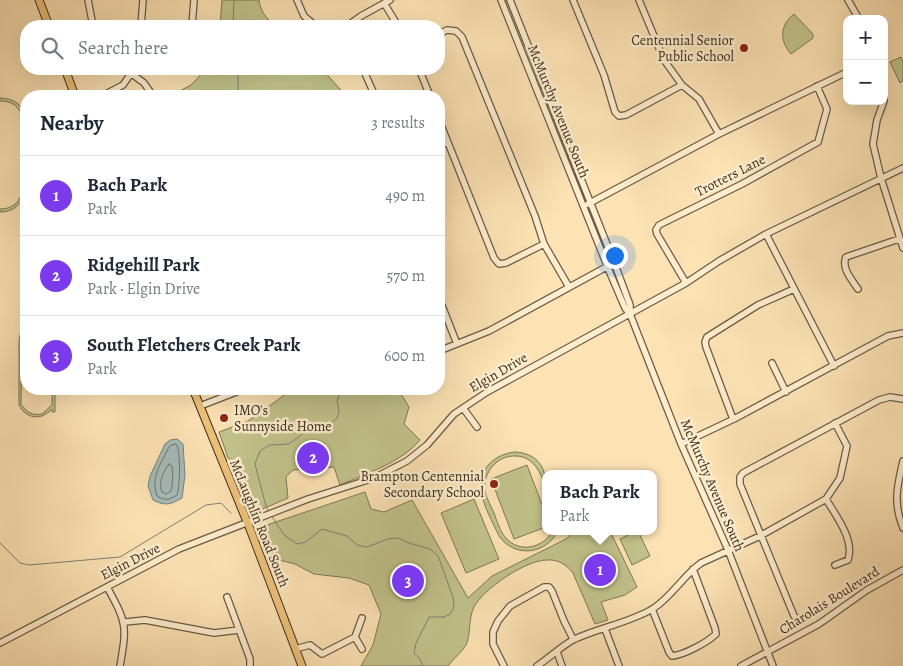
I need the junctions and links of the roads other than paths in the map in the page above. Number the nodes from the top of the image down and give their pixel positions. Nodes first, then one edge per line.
1 (39, 0) edge
2 (88, 0) edge
3 (143, 0) edge
4 (194, 0) edge
5 (297, 0) edge
6 (501, 0) edge
7 (510, 0) edge
8 (574, 0) edge
9 (639, 0) edge
10 (848, 0) edge
11 (387, 1) edge
12 (857, 15) edge
13 (47, 20) edge
14 (92, 20) edge
15 (141, 20) edge
16 (192, 20) edge
17 (309, 20) edge
18 (355, 20) edge
19 (395, 20) edge
20 (445, 31) edge
21 (843, 74) edge
22 (67, 75) edge
23 (130, 75) edge
24 (137, 75) edge
25 (366, 75) edge
26 (421, 75) edge
27 (682, 85) junction
28 (817, 86) junction
29 (73, 90) edge
30 (113, 90) edge
31 (148, 90) edge
32 (372, 90) edge
33 (428, 90) edge
34 (883, 105) edge
35 (719, 134) junction
36 (445, 137) edge
37 (447, 143) joint
38 (903, 168) edge
39 (881, 178) junction
40 (590, 203) junction
41 (583, 206) junction
42 (766, 234) junction
43 (899, 239) junction
44 (544, 244) junction
45 (903, 248) edge
46 (614, 262) junction
47 (607, 267) junction
48 (686, 283) junction
49 (569, 287) junction
50 (794, 289) junction
51 (858, 289) dead end
52 (445, 313) edge
53 (630, 314) junction
54 (903, 333) edge
55 (457, 344) junction
56 (445, 349) edge
57 (772, 363) dead end
58 (834, 366) junction
59 (786, 392) junction
60 (195, 395) edge
61 (228, 395) edge
62 (903, 399) edge
63 (200, 406) junction
64 (462, 408) junction
65 (733, 419) junction
66 (835, 423) junction
67 (477, 427) dead end
68 (681, 444) junction
69 (903, 461) edge
70 (826, 499) junction
71 (247, 522) junction
72 (903, 528) edge
73 (760, 536) junction
74 (728, 550) junction
75 (835, 565) dead end
76 (693, 569) junction
77 (903, 570) edge
78 (107, 587) junction
79 (227, 597) dead end
80 (652, 609) junction
81 (362, 618) dead end
82 (798, 619) dead end
83 (124, 622) junction
84 (605, 629) junction
85 (239, 630) junction
86 (355, 637) junction
87 (573, 639) junction
88 (0, 643) edge
89 (296, 649) junction
90 (362, 649) dead end
91 (557, 652) junction
92 (768, 652) junction
93 (120, 666) edge
94 (250, 666) edge
95 (302, 666) edge
96 (504, 666) edge
97 (537, 666) edge
98 (562, 666) edge
99 (619, 666) edge
100 (741, 666) edge
101 (773, 666) edge

1 - 13 main road
2 - 14 street
3 - 15 street
4 - 16 street
5 - 17 street
6 - 41 street, McMurchy Avenue South
7 - 40 street, McMurchy Avenue South
8 - 27 street
9 - 27 street
10 - 12 street
11 - 18 street
11 - 19 street
20 - 44 street
21 - 28 street
22 - 29 main road
23 - 30 street
24 - 31 street
25 - 32 street
26 - 33 street
27 - 35 street
28 - 35 street
28 - 48 street, Trotters Lane
34 - 39 street
35 - 40 street
36 - 37 street
37 - 44 street
38 - 39 street, Elgin Drive
39 - 42 street, Elgin Drive
39 - 43 street
40 - 41 street
40 - 46 street, McMurchy Avenue South
41 - 47 street, McMurchy Avenue South
42 - 48 street, Elgin Drive
42 - 50 street
43 - 45 street
43 - 51 street
44 - 49 street
46 - 47 street
46 - 53 street, McMurchy Avenue South
47 - 49 street
47 - 53 street, McMurchy Avenue South
48 - 53 street, Elgin Drive
49 - 55 street
50 - 58 street
50 - 65 street
52 - 55 street
53 - 64 street, Elgin Drive
53 - 68 street, McMurchy Avenue South
54 - 58 street
55 - 56 street
57 - 59 street
58 - 59 street
59 - 65 street
60 - 63 main road, McLaughlin Road South
61 - 63 street
62 - 66 street
63 - 71 main road, McLaughlin Road South
64 - 67 street
64 - 71 street, Elgin Drive
65 - 68 street
66 - 70 street
66 - 73 street
68 - 74 street, McMurchy Avenue South
69 - 72 street
70 - 73 street
70 - 75 street
71 - 78 street, Elgin Drive
71 - 89 main road, McLaughlin Road South
73 - 74 street
73 - 82 street
74 - 76 street
74 - 92 street, McMurchy Avenue South
76 - 80 street
76 - 80 street
77 - 92 street, Charolais Boulevard
78 - 83 street
78 - 88 street, Elgin Drive
79 - 85 street
80 - 84 street
81 - 86 street
83 - 85 street
83 - 93 street
84 - 87 street
84 - 99 street
85 - 94 street
86 - 89 street
86 - 90 street
87 - 91 street
87 - 96 street
89 - 95 main road, McLaughlin Road South
91 - 97 street
91 - 98 street
92 - 100 street, Charolais Boulevard
92 - 101 street, McMurchy Avenue South

